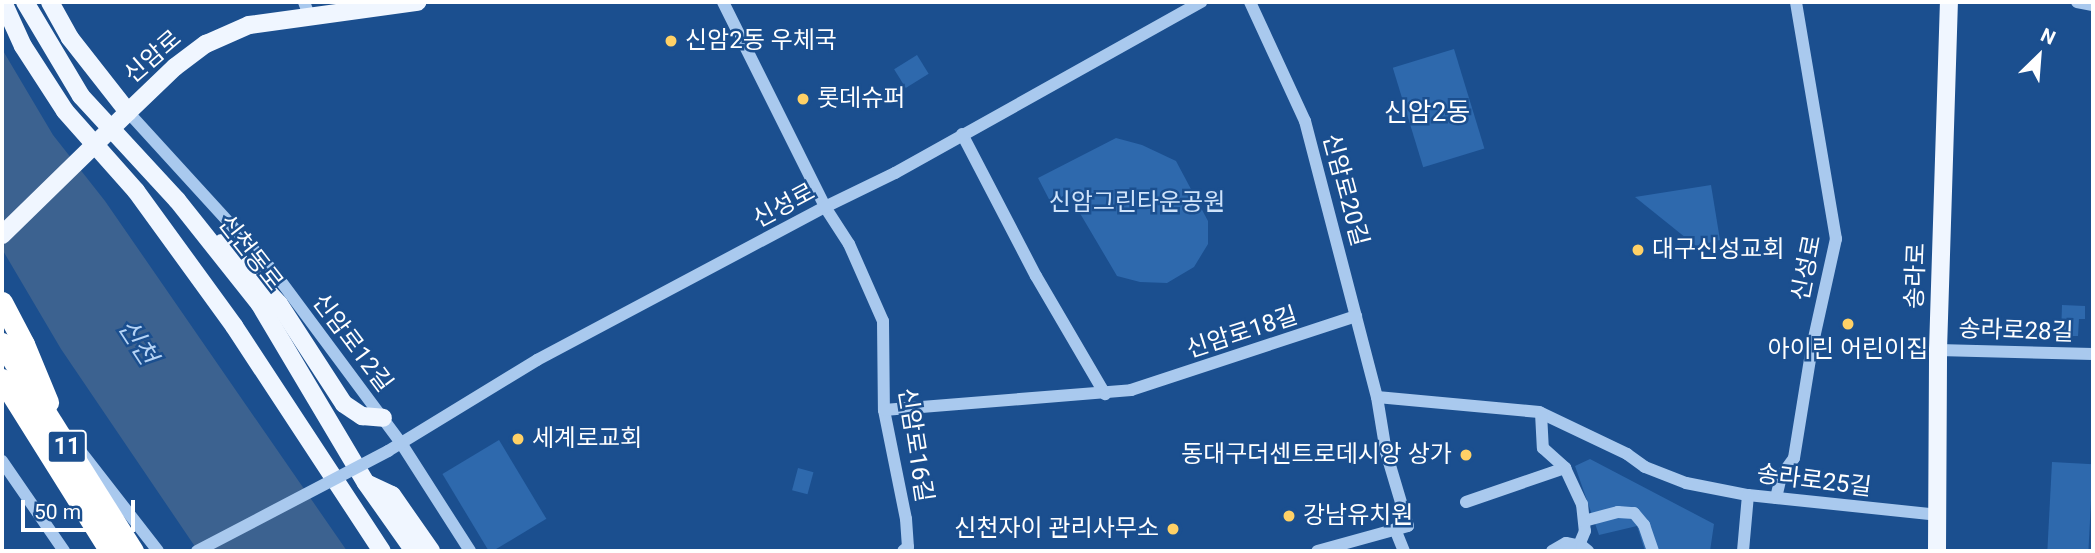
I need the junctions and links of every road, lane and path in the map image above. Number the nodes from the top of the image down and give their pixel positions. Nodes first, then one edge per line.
1 (3, 2) edge
2 (25, 2) edge
3 (50, 2) edge
4 (417, 2) edge
5 (723, 2) edge
6 (1201, 2) edge
7 (1250, 2) edge
8 (1796, 2) edge
9 (1949, 2) edge
10 (2077, 2) edge
11 (389, 3) edge
12 (2093, 5) edge
13 (307, 8) edge
14 (128, 111) junction
15 (962, 134) junction
16 (177, 200) junction
17 (825, 207) junction
18 (2, 235) edge
19 (2, 302) edge
20 (1356, 316) junction
21 (2, 343) edge
22 (1938, 350) junction
23 (2093, 354) edge
24 (2, 379) edge
25 (1105, 394) junction
26 (2, 397) edge
27 (1377, 397) junction
28 (884, 410) junction
29 (1541, 413) junction
30 (383, 418) junction
31 (63, 428) junction
32 (401, 443) junction
33 (2, 461) edge
34 (1565, 468) junction
35 (366, 483) junction
36 (1748, 495) junction
37 (1776, 498) junction
38 (1466, 502) dead end
39 (1939, 515) junction
40 (1584, 521) junction
41 (1395, 529) junction
42 (1583, 548) edge
43 (64, 551) edge
44 (110, 551) edge
45 (133, 551) edge
46 (158, 551) edge
47 (197, 551) edge
48 (382, 551) edge
49 (414, 551) edge
50 (431, 551) edge
51 (470, 551) edge
52 (902, 551) edge
53 (1317, 551) edge
54 (1404, 551) edge
55 (1552, 551) edge
56 (1653, 551) edge
57 (1743, 551) edge
58 (1937, 551) edge

1 - 48 main road
2 - 16 main road, 신천동로
3 - 14 main road
4 - 11 main road, 신암로
5 - 17 street, 신암로16길
6 - 15 street, 신성로
7 - 20 street, 신암로20길
8 - 37 street, 신성로
9 - 22 main road, 송라로
10 - 12 street
11 - 13 main road, 신암로
13 - 14 main road, 신암로
14 - 18 main road, 신암로, bridge
14 - 30 street, 신암로12길
15 - 17 street, 신성로
15 - 25 street
16 - 30 main road
16 - 35 main road, 신천동로
17 - 28 street, 신암로16길
17 - 32 street, 신성로
19 - 31 highway
20 - 25 street, 신암로18길
20 - 27 street, 신암로20길
21 - 45 highway, 11, bridge
22 - 23 street, 송라로28길
22 - 39 main road, 송라로
24 - 44 highway, 11, bridge
25 - 28 street, 신암로18길
26 - 31 street
27 - 29 street
27 - 41 street, 신암로20길
28 - 52 street, 신암로16길
29 - 34 street
29 - 36 street, 송라로25길
30 - 32 street, 신암로12길
31 - 46 street
32 - 47 street, 신성로, bridge
32 - 51 street, 신암로12길
33 - 43 street
34 - 38 street
34 - 40 street
35 - 49 main road, 신천동로
35 - 50 main road
36 - 37 street, 송라로25길
36 - 57 street
37 - 39 street, 송라로25길
39 - 58 main road, 송라로
40 - 42 street
40 - 56 street
41 - 53 street
41 - 54 street
42 - 55 street

